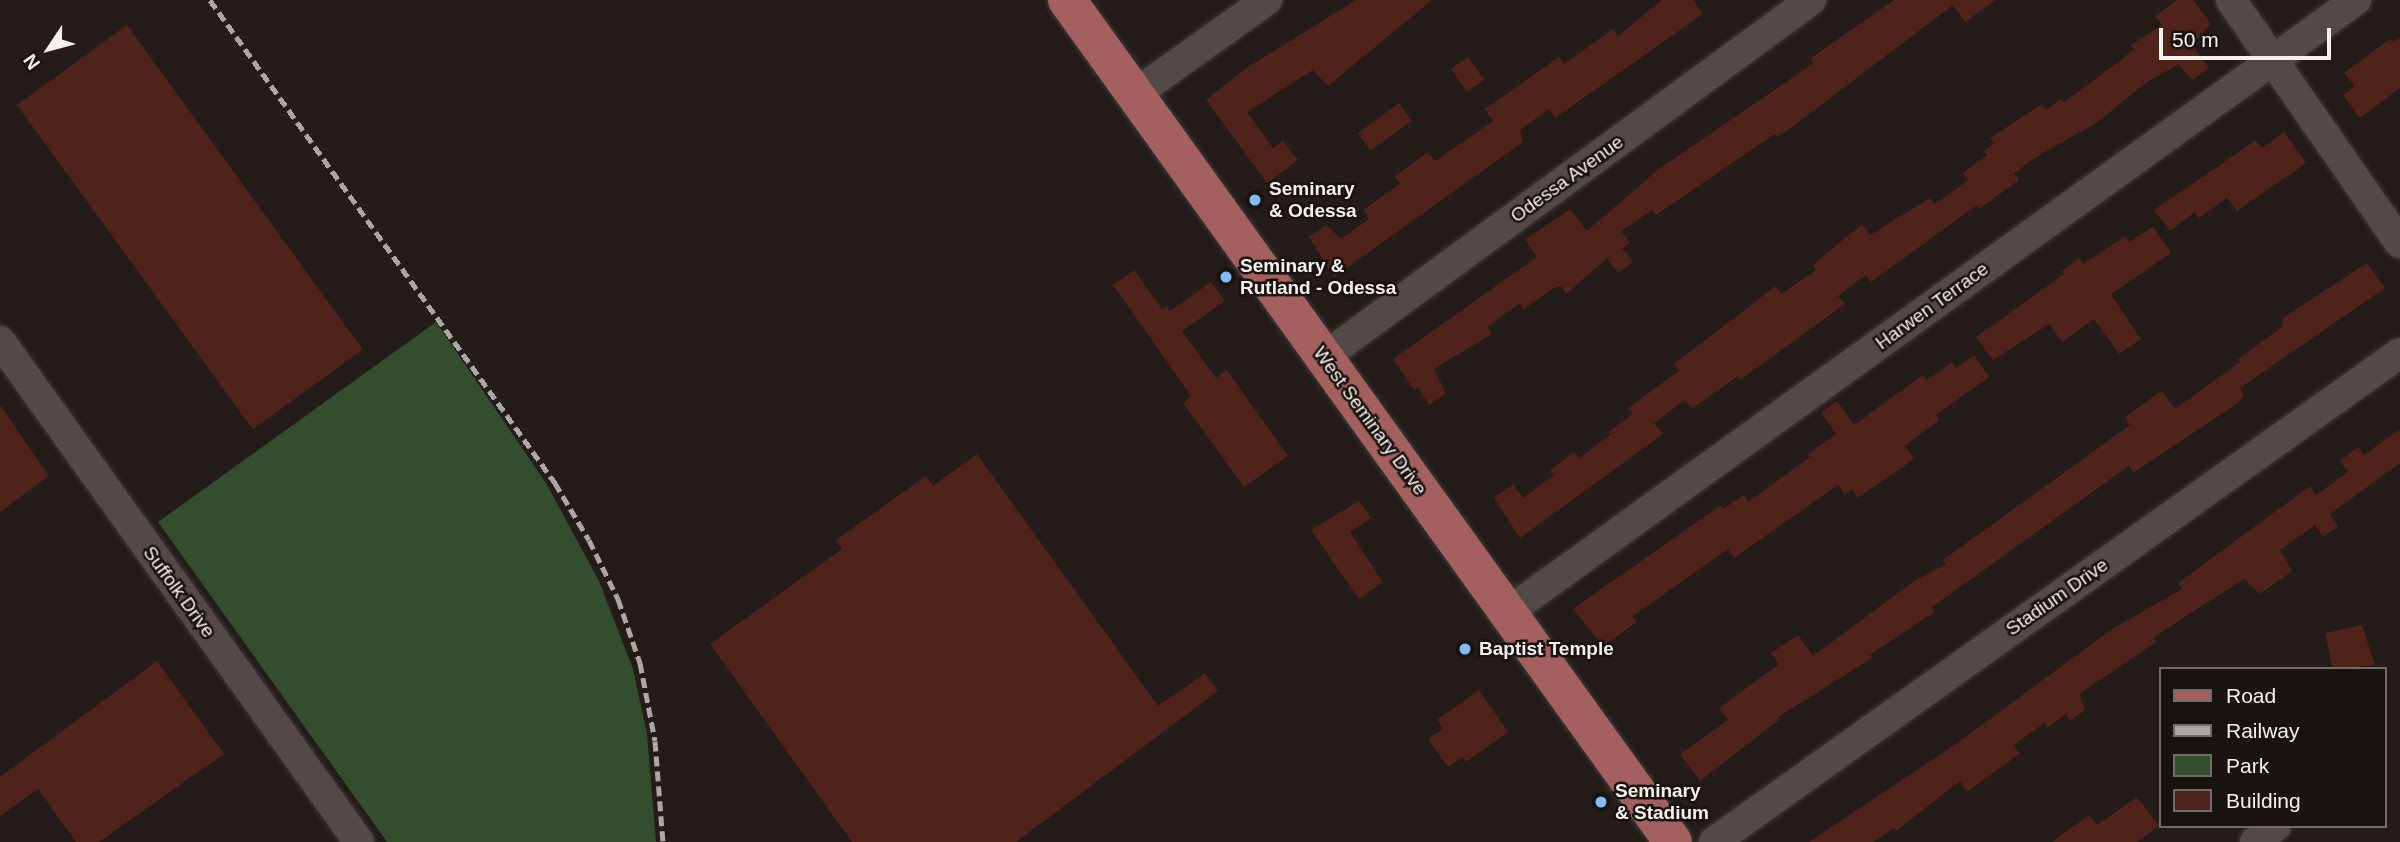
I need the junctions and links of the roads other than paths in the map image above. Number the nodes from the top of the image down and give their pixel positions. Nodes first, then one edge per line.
1 (1067, 0) edge
2 (1267, 0) edge
3 (1811, 0) edge
4 (2231, 0) edge
5 (2356, 0) edge
6 (2272, 61) junction
7 (1135, 94) junction
8 (2400, 243) edge
9 (0, 341) edge
10 (2400, 353) edge
11 (1324, 357) junction
12 (1508, 612) junction
13 (2273, 828) edge
14 (359, 842) edge
15 (1673, 842) edge
16 (1714, 842) edge
17 (2255, 842) edge

1 - 7 main road, West Seminary Drive
2 - 7 street
3 - 11 street, Odessa Avenue
4 - 6 street
5 - 6 street, Harwen Terrace
6 - 8 street
6 - 12 street, Harwen Terrace
7 - 11 main road, West Seminary Drive
9 - 14 street, Suffolk Drive
10 - 16 street, Stadium Drive
11 - 12 main road, West Seminary Drive
12 - 15 main road, West Seminary Drive
13 - 17 street

